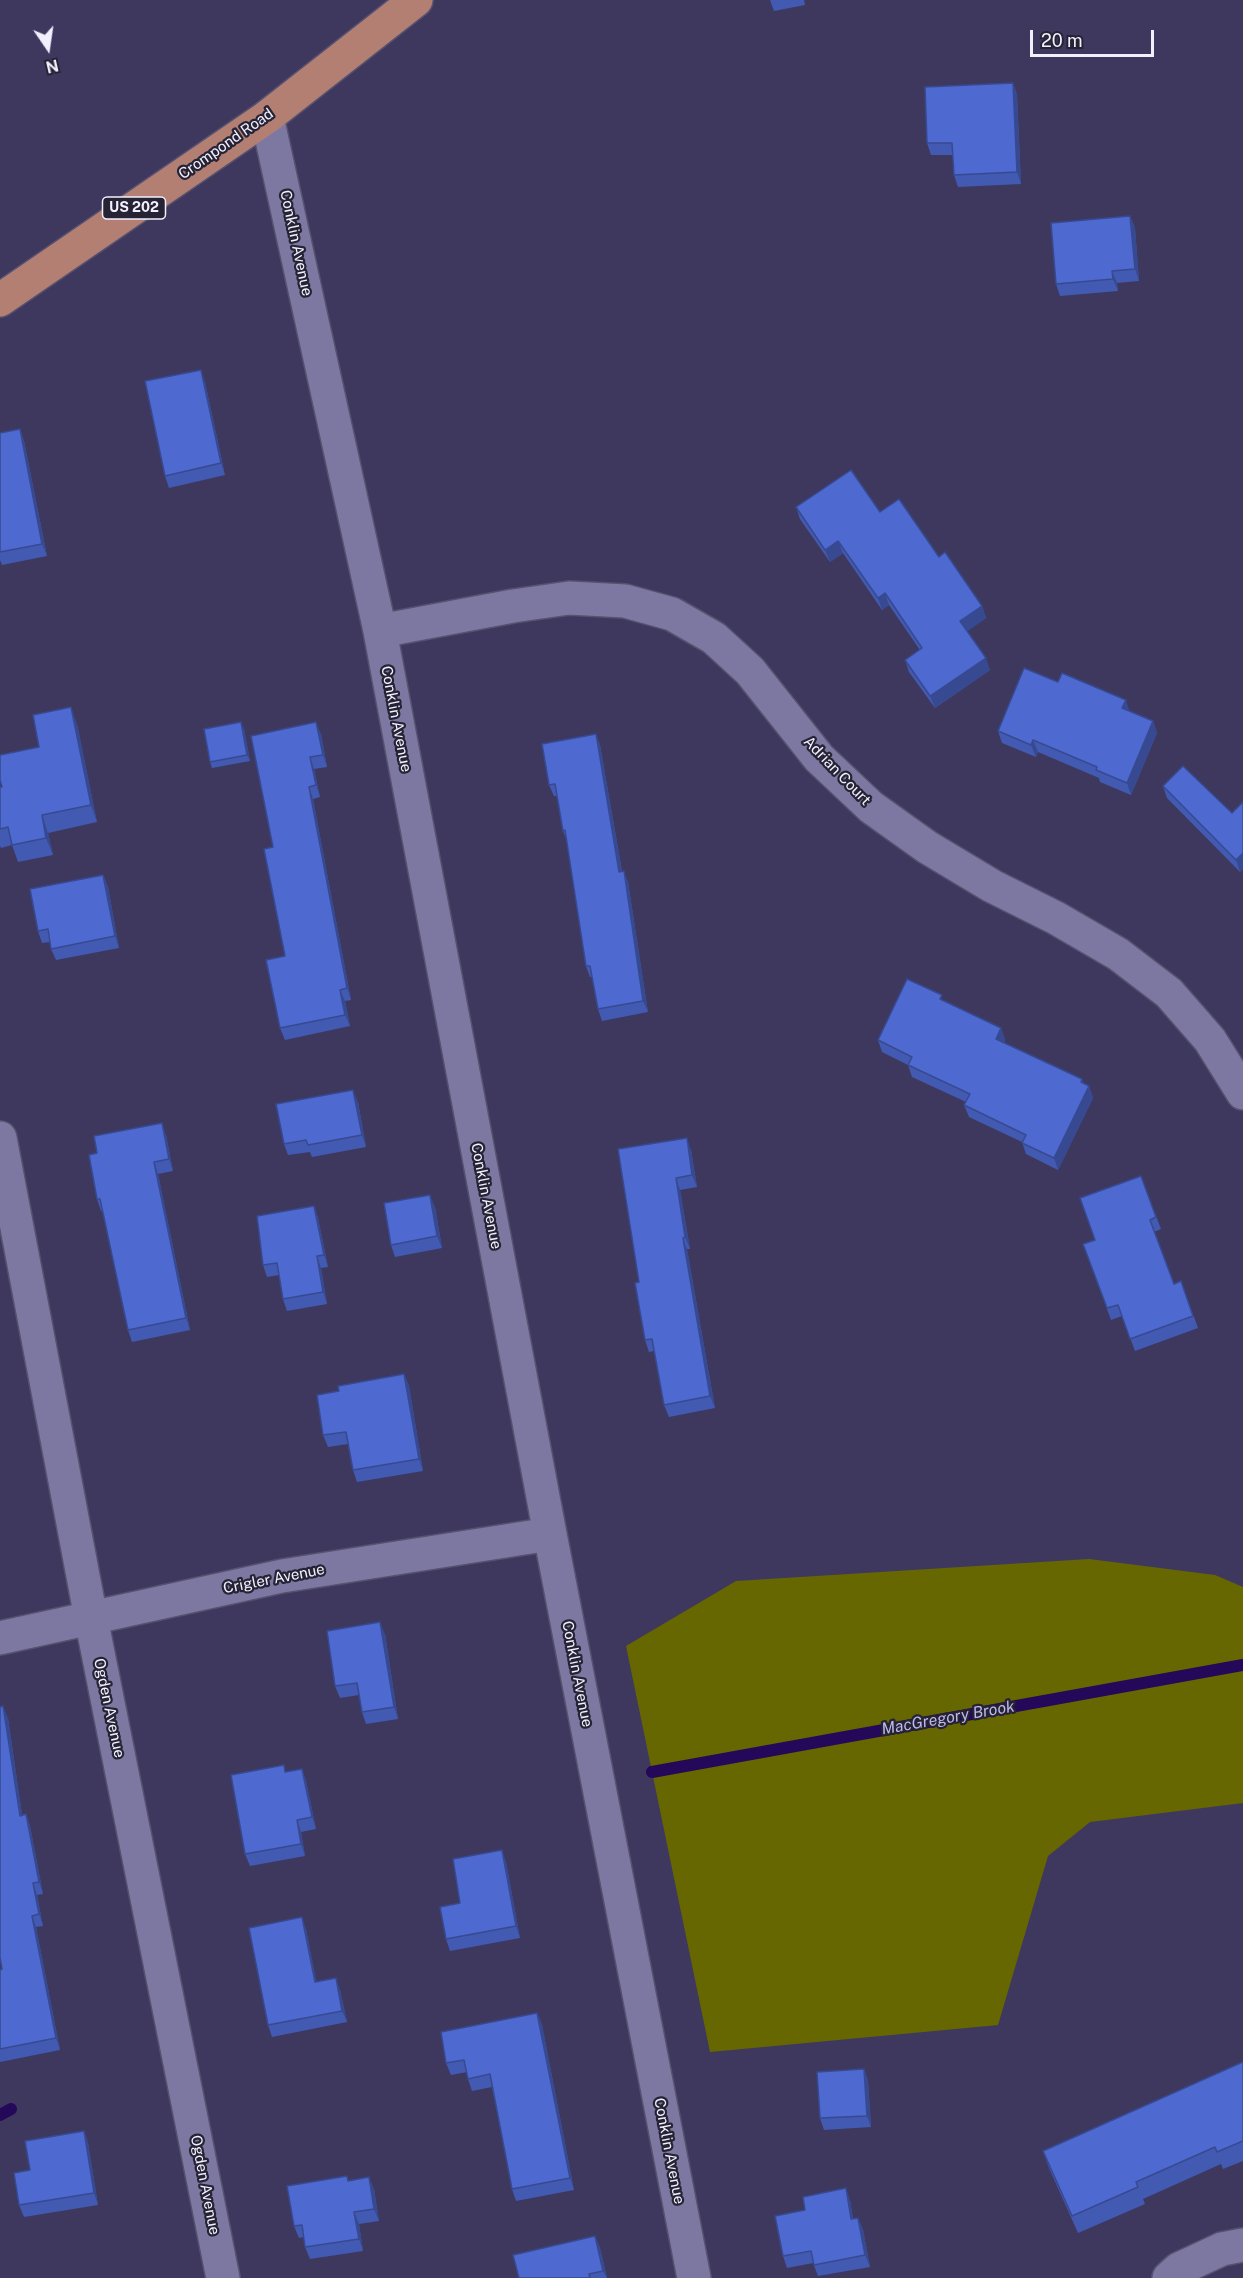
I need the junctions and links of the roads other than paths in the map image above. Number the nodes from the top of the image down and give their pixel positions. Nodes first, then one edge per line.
1 (416, 0) edge
2 (267, 117) junction
3 (0, 300) edge
4 (380, 631) junction
5 (1243, 1094) edge
6 (0, 1137) edge
7 (550, 1534) junction
8 (91, 1618) junction
9 (0, 1638) edge
10 (1243, 2245) edge
11 (223, 2278) edge
12 (694, 2278) edge
13 (1169, 2278) edge

1 - 2 main road, Crompond Road / US 202
2 - 3 main road, Crompond Road / US 202
2 - 4 street, Conklin Avenue
4 - 5 street, Adrian Court
4 - 7 street, Conklin Avenue
6 - 8 street, Ogden Avenue
7 - 8 street, Crigler Avenue
7 - 12 street, Conklin Avenue
8 - 9 street, Crigler Avenue
8 - 11 street, Ogden Avenue
10 - 13 street

